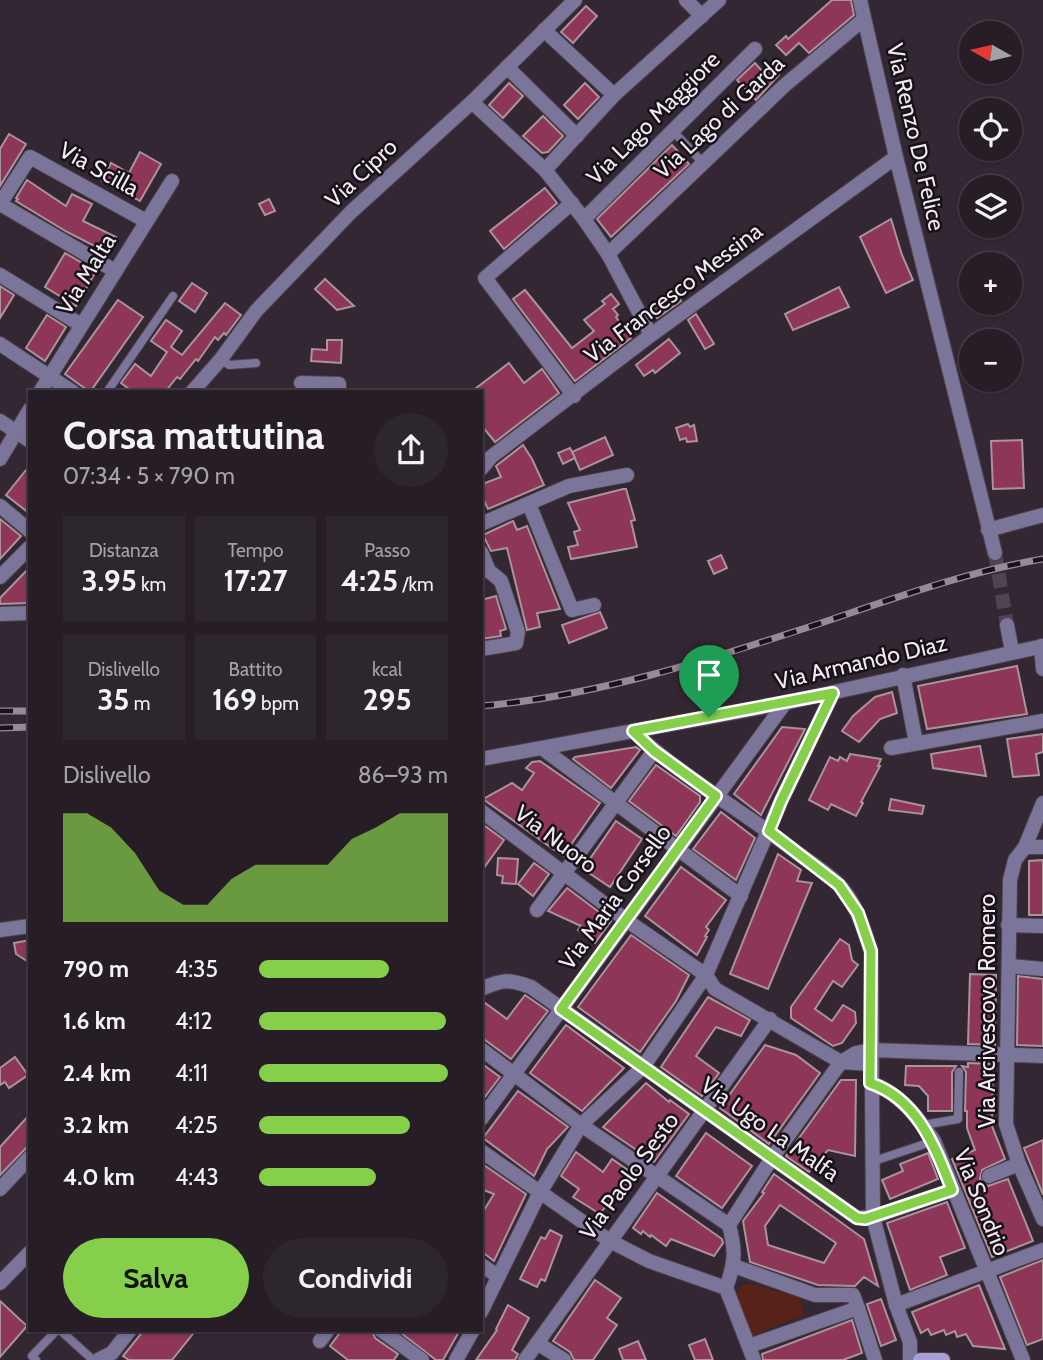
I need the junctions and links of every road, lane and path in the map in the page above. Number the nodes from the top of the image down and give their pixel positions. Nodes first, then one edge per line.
1 (575, 0) edge
2 (686, 0) edge
3 (719, 0) edge
4 (860, 0) edge
5 (702, 16) junction
6 (864, 19) junction
7 (544, 30) junction
8 (755, 49) dead end
9 (507, 67) junction
10 (614, 95) junction
11 (472, 102) junction
12 (672, 130) junction
13 (577, 136) junction
14 (896, 157) junction
15 (702, 162) junction
16 (545, 170) junction
17 (172, 181) dead end
18 (572, 203) junction
19 (0, 204) edge
20 (584, 219) junction
21 (146, 220) junction
22 (608, 254) junction
23 (115, 271) junction
24 (0, 275) edge
25 (173, 296) dead end
26 (81, 325) junction
27 (651, 335) junction
28 (0, 344) edge
29 (221, 359) junction
30 (256, 363) dead end
31 (49, 376) junction
32 (301, 383) dead end
33 (41, 390) edge
34 (70, 390) edge
35 (108, 390) edge
36 (194, 390) edge
37 (339, 390) edge
38 (574, 396) junction
39 (28, 411) edge
40 (0, 421) edge
41 (16, 431) junction
42 (28, 440) edge
43 (0, 459) edge
44 (483, 467) edge
45 (627, 475) dead end
46 (529, 504) junction
47 (0, 506) edge
48 (1043, 515) edge
49 (483, 523) edge
50 (28, 529) edge
51 (988, 530) junction
52 (28, 549) edge
53 (995, 553) tunnel mouth
54 (483, 557) edge
55 (0, 577) edge
56 (594, 605) dead end
57 (28, 613) edge
58 (0, 614) edge
59 (1007, 625) tunnel mouth
60 (1042, 646) edge
61 (483, 649) edge
62 (1012, 651) junction
63 (1043, 669) edge
64 (903, 676) junction
65 (833, 693) junction
66 (785, 703) junction
67 (1043, 721) edge
68 (633, 731) junction
69 (916, 743) junction
70 (891, 748) dead end
71 (543, 749) junction
72 (654, 751) junction
73 (483, 759) edge
74 (716, 796) junction
75 (616, 803) junction
76 (1043, 803) edge
77 (483, 813) edge
78 (769, 831) junction
79 (1025, 847) junction
80 (1043, 847) edge
81 (678, 849) junction
82 (563, 873) junction
83 (741, 896) junction
84 (537, 910) dead end
85 (626, 920) junction
86 (1009, 925) junction
87 (28, 926) edge
88 (1043, 926) edge
89 (0, 930) edge
90 (1009, 966) junction
91 (1043, 969) edge
92 (706, 975) junction
93 (483, 988) edge
94 (561, 1009) junction
95 (770, 1019) junction
96 (483, 1051) edge
97 (1006, 1056) junction
98 (1043, 1056) edge
99 (871, 1057) junction
100 (841, 1062) junction
101 (643, 1067) junction
102 (959, 1072) dead end
103 (514, 1074) junction
104 (870, 1083) junction
105 (704, 1110) junction
106 (483, 1116) edge
107 (581, 1125) junction
108 (923, 1125) junction
109 (934, 1141) junction
110 (483, 1152) edge
111 (772, 1158) junction
112 (28, 1159) edge
113 (871, 1162) junction
114 (1019, 1164) junction
115 (989, 1176) dead end
116 (656, 1178) junction
117 (0, 1189) edge
118 (952, 1190) junction
119 (539, 1194) junction
120 (873, 1217) junction
121 (1043, 1219) edge
122 (729, 1225) junction
123 (610, 1241) junction
124 (1043, 1250) edge
125 (28, 1254) edge
126 (483, 1266) edge
127 (734, 1266) junction
128 (986, 1273) junction
129 (498, 1276) junction
130 (0, 1283) edge
131 (726, 1288) junction
132 (896, 1305) junction
133 (483, 1308) edge
134 (858, 1308) junction
135 (56, 1332) edge
136 (60, 1332) edge
137 (128, 1332) edge
138 (384, 1332) edge
139 (472, 1332) edge
140 (537, 1343) junction
141 (751, 1353) edge
142 (36, 1360) edge
143 (93, 1360) edge
144 (98, 1360) edge
145 (422, 1360) edge
146 (456, 1360) edge
147 (525, 1360) edge
148 (564, 1360) edge
149 (875, 1360) edge
150 (920, 1360) edge
151 (943, 1360) edge
152 (1023, 1360) edge

1 - 7 street, Via Cipro
2 - 5 street
3 - 5 street
4 - 6 street, Via Renzo De Felice
5 - 10 street
6 - 14 street, Via Renzo De Felice
6 - 15 street, Via Lago di Garda
7 - 9 street, Via Cipro
7 - 10 street
8 - 12 street, Via Lago Maggiore
9 - 11 street, Via Cipro
9 - 13 street
10 - 13 street
11 - 16 street
11 - 29 street, Via Cipro
12 - 15 lane
12 - 20 street, Via Lago Maggiore
13 - 16 street
14 - 27 street, Via Francesco Messina
14 - 51 street, Via Renzo De Felice
15 - 22 street, Via Lago di Garda
16 - 18 street
17 - 21 street, Via Malta
18 - 20 street
18 - 38 street
19 - 21 street, Via Scilla
19 - 23 street
20 - 22 street
21 - 23 street, Via Malta
22 - 27 street
23 - 26 street, Via Malta
24 - 26 street
25 - 35 lane
26 - 31 street, Via Malta
27 - 38 street, Via Francesco Messina
28 - 31 street
29 - 30 lane
29 - 36 street, Via Cipro
31 - 33 street, Via Malta
31 - 34 street
32 - 37 street
38 - 44 street, Via Francesco Messina
39 - 41 street
40 - 41 street
41 - 42 street
41 - 43 street
45 - 46 street
46 - 49 street
46 - 56 street
47 - 50 street
48 - 51 street
51 - 53 street, Via Renzo De Felice
52 - 55 street
54 - 61 street
57 - 58 street
59 - 62 street
60 - 62 street, Via Armando Diaz
60 - 63 street
62 - 64 street, Via Armando Diaz
64 - 65 street, Via Armando Diaz
64 - 69 street
65 - 66 street, Via Armando Diaz
65 - 78 street
66 - 68 street, Via Armando Diaz
66 - 74 street, Via Maria Corsello
67 - 69 street
68 - 71 street, Via Armando Diaz
68 - 72 street
69 - 70 street
71 - 73 street, Via Armando Diaz
71 - 75 street
72 - 74 street
72 - 75 street
74 - 78 street
74 - 81 street, Via Maria Corsello
75 - 81 street
75 - 82 street
76 - 79 street, Via Arcivescovo Romero
77 - 82 street, Via Nuoro
78 - 83 street
78 - 99 street
79 - 80 street
79 - 86 street, Via Arcivescovo Romero
81 - 83 street
81 - 85 street, Via Maria Corsello
82 - 84 street
82 - 85 street, Via Nuoro
83 - 92 street
85 - 92 street, Via Nuoro
85 - 94 street, Via Maria Corsello
86 - 88 street
86 - 90 street, Via Arcivescovo Romero
87 - 89 street
90 - 91 street
90 - 97 street, Via Arcivescovo Romero
92 - 95 street, Via Nuoro
92 - 101 street
93 - 94 street, Via Ugo La Malfa
94 - 101 street, Via Ugo La Malfa
94 - 103 street, Via Maria Corsello
95 - 100 street, Via Nuoro
95 - 105 street, Via Paolo Sesto
96 - 103 street
97 - 98 street
97 - 99 street
97 - 114 street, Via Arcivescovo Romero
99 - 100 street
99 - 104 street
100 - 111 street
101 - 105 street, Via Ugo La Malfa
101 - 107 street
102 - 108 lane
103 - 106 street, Via Maria Corsello
103 - 107 street
104 - 108 street, Via Sondrio
104 - 113 street
105 - 111 street, Via Ugo La Malfa
105 - 116 street, Via Paolo Sesto
107 - 116 street
107 - 119 street
108 - 109 street, Via Sondrio
109 - 113 lane
109 - 118 street, Via Sondrio
110 - 119 street
111 - 120 street, Via Ugo La Malfa
111 - 122 street
112 - 117 street
113 - 120 street
114 - 115 street
114 - 121 street, Via Arcivescovo Romero
116 - 122 street
116 - 123 street, Via Paolo Sesto
118 - 120 street
118 - 128 street, Via Sondrio
119 - 123 street
119 - 129 street
120 - 132 street
122 - 127 street
123 - 131 street
123 - 140 street, Via Paolo Sesto
124 - 128 street
125 - 130 street
126 - 129 street
127 - 131 street
127 - 134 street
128 - 132 street
128 - 152 street, Via Sondrio
129 - 133 street
131 - 141 street
132 - 150 street
134 - 141 street
134 - 149 street
135 - 142 lane
136 - 143 lane
137 - 144 street
138 - 145 street
139 - 146 street
140 - 147 street, Via Paolo Sesto
140 - 148 street
150 - 151 main road

